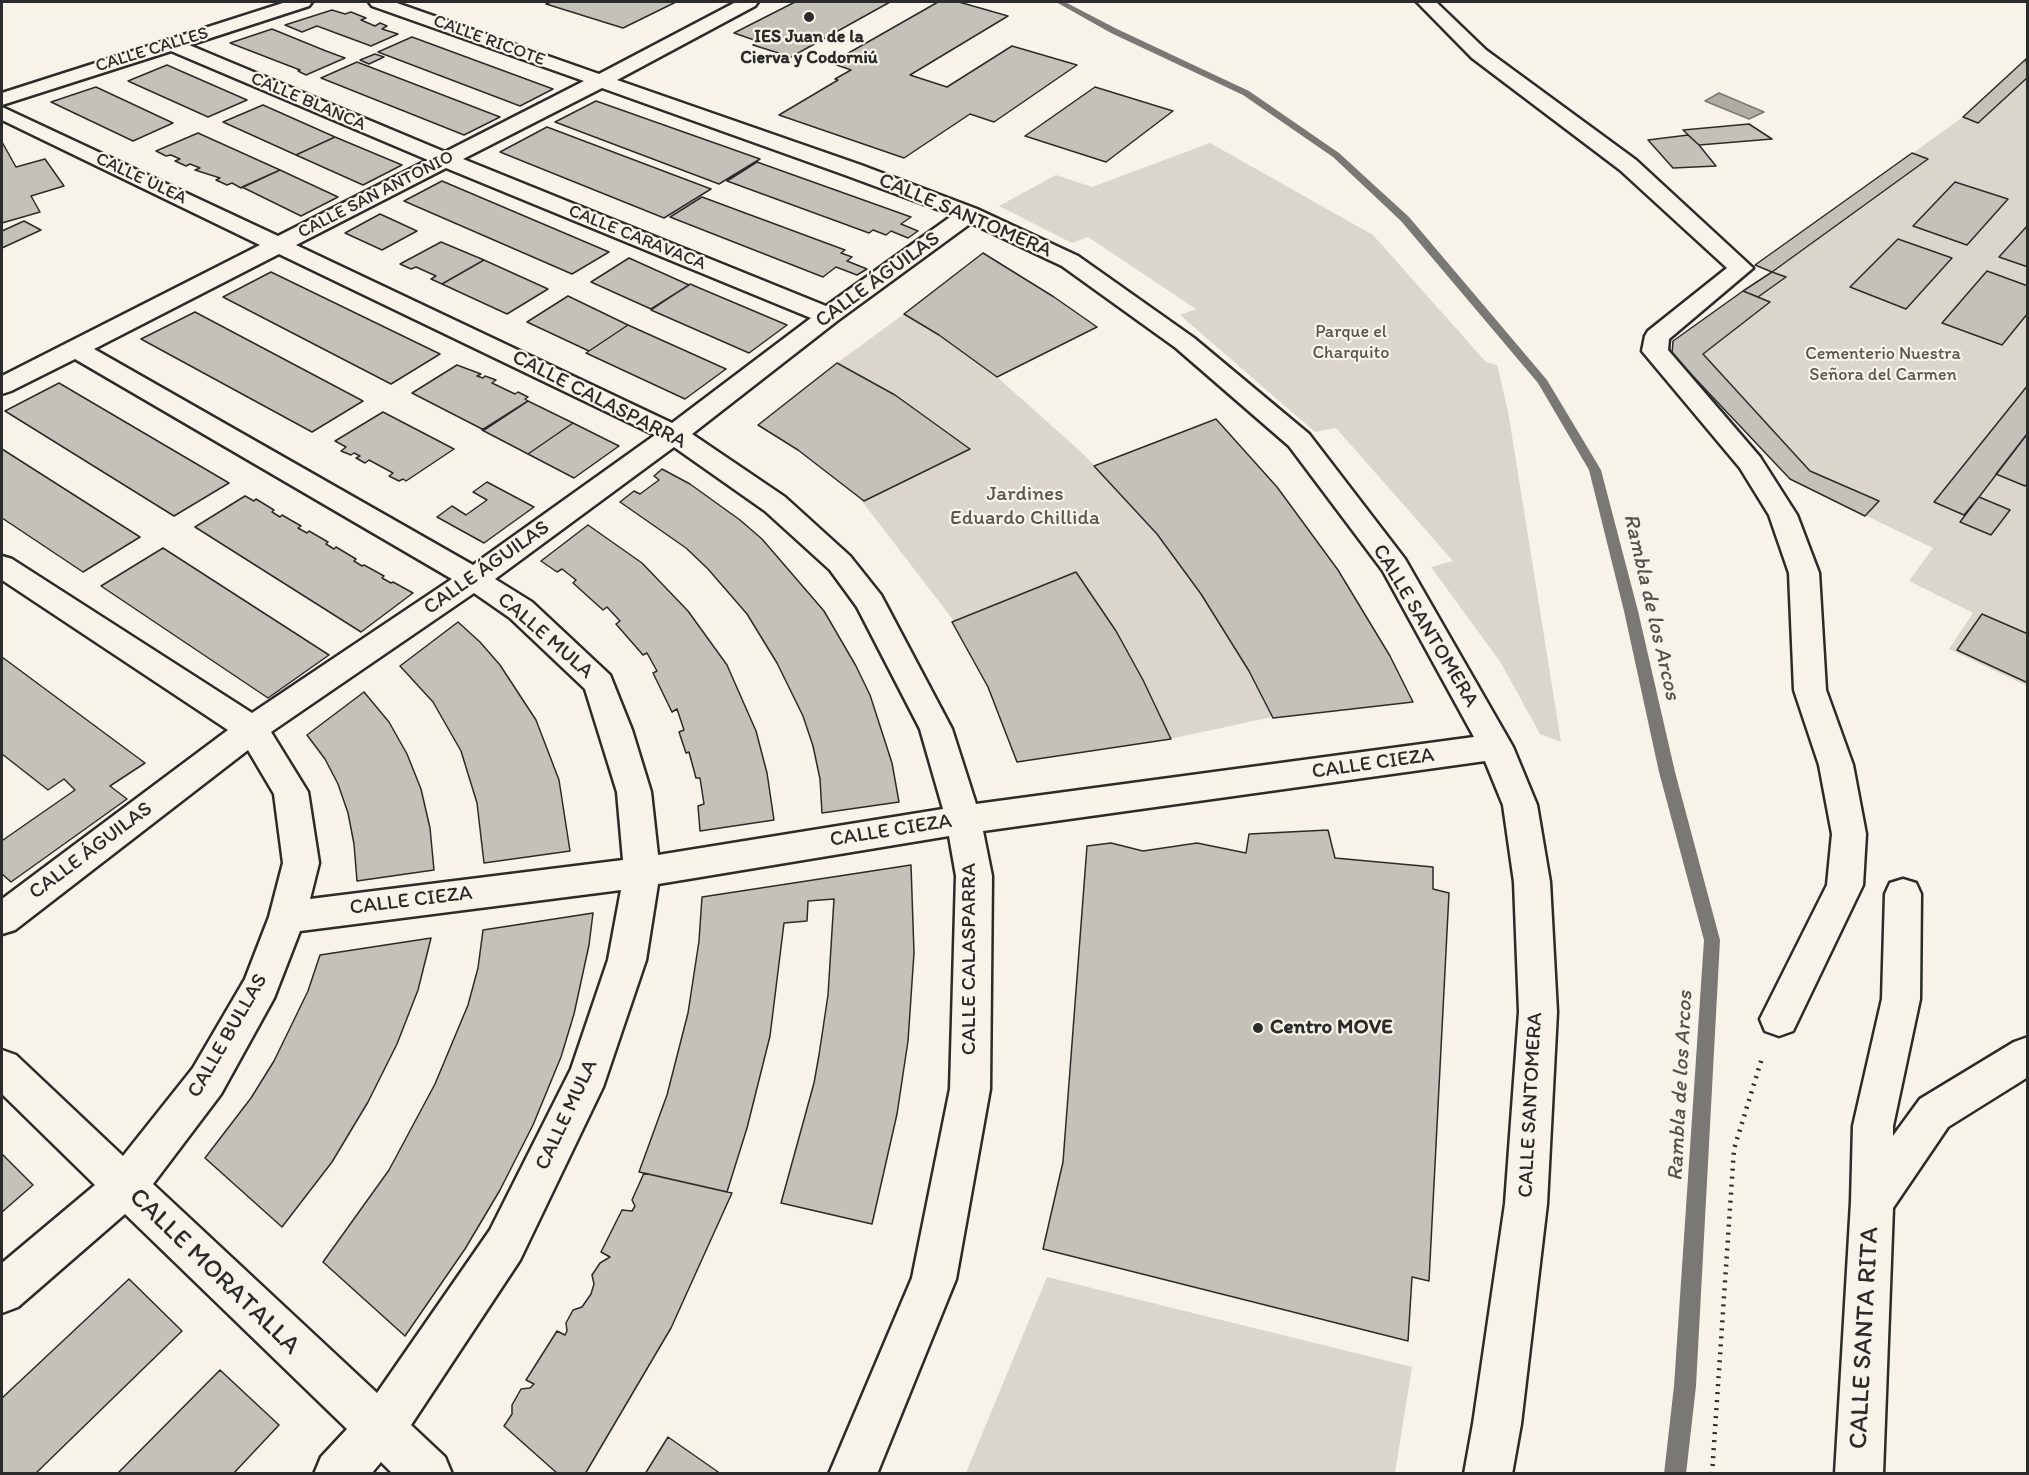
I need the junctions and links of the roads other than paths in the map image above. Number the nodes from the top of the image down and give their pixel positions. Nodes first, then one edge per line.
1 (303, 2) edge
2 (378, 2) edge
3 (749, 2) edge
4 (1426, 2) edge
5 (171, 44) junction
6 (600, 81) junction
7 (2, 99) edge
8 (2, 113) edge
9 (446, 160) junction
10 (969, 214) junction
11 (280, 244) junction
12 (828, 316) junction
13 (74, 348) junction
14 (2, 386) edge
15 (674, 434) junction
16 (2, 566) edge
17 (474, 579) junction
18 (252, 729) junction
19 (1497, 747) junction
20 (964, 819) junction
21 (642, 872) junction
22 (1903, 894) dead end
23 (287, 917) junction
24 (2, 919) edge
25 (1779, 1019) road end
26 (2028, 1055) edge
27 (2, 1068) edge
28 (125, 1187) junction
29 (1872, 1202) junction
30 (2, 1291) edge
31 (380, 1429) junction
32 (338, 1473) edge
33 (428, 1473) edge
34 (853, 1473) edge
35 (1488, 1473) edge
36 (1858, 1473) edge

1 - 5 street, CALLE CALLES
2 - 6 street, CALLE RICOTE
3 - 6 street, CALLE SAN ANTONIO
4 - 25 street
5 - 7 street, CALLE CALLES
5 - 9 street, CALLE BLANCA
6 - 9 street, CALLE SAN ANTONIO
6 - 10 street, CALLE SANTOMERA
8 - 11 street, CALLE ULEA
9 - 11 street, CALLE SAN ANTONIO
9 - 12 street, CALLE CARAVACA
10 - 12 street, CALLE ÁGUILAS
10 - 19 street, CALLE SANTOMERA
11 - 13 street, CALLE SAN ANTONIO
11 - 15 street, CALLE CALASPARRA
12 - 15 street, CALLE ÁGUILAS
13 - 14 street, CALLE SAN ANTONIO
13 - 17 street, CALLE MULA
15 - 17 street, CALLE ÁGUILAS
15 - 20 street, CALLE CALASPARRA
16 - 18 street, CALLE BULLAS
17 - 18 street, CALLE ÁGUILAS
17 - 21 street, CALLE MULA
18 - 23 street, CALLE BULLAS
18 - 24 street, CALLE ÁGUILAS
19 - 20 street, CALLE CIEZA
19 - 35 street, CALLE SANTOMERA
20 - 21 street, CALLE CIEZA
20 - 34 street, CALLE CALASPARRA
21 - 23 street, CALLE CIEZA
21 - 31 street, CALLE MULA
22 - 29 street, CALLE SANTA RITA
23 - 28 street, CALLE BULLAS
26 - 29 street
27 - 28 street, CALLE MORATALLA
28 - 30 street, CALLE BULLAS
28 - 31 street, CALLE MORATALLA
29 - 36 street, CALLE SANTA RITA
31 - 32 street, CALLE MULA
31 - 33 street, CALLE MORATALLA

